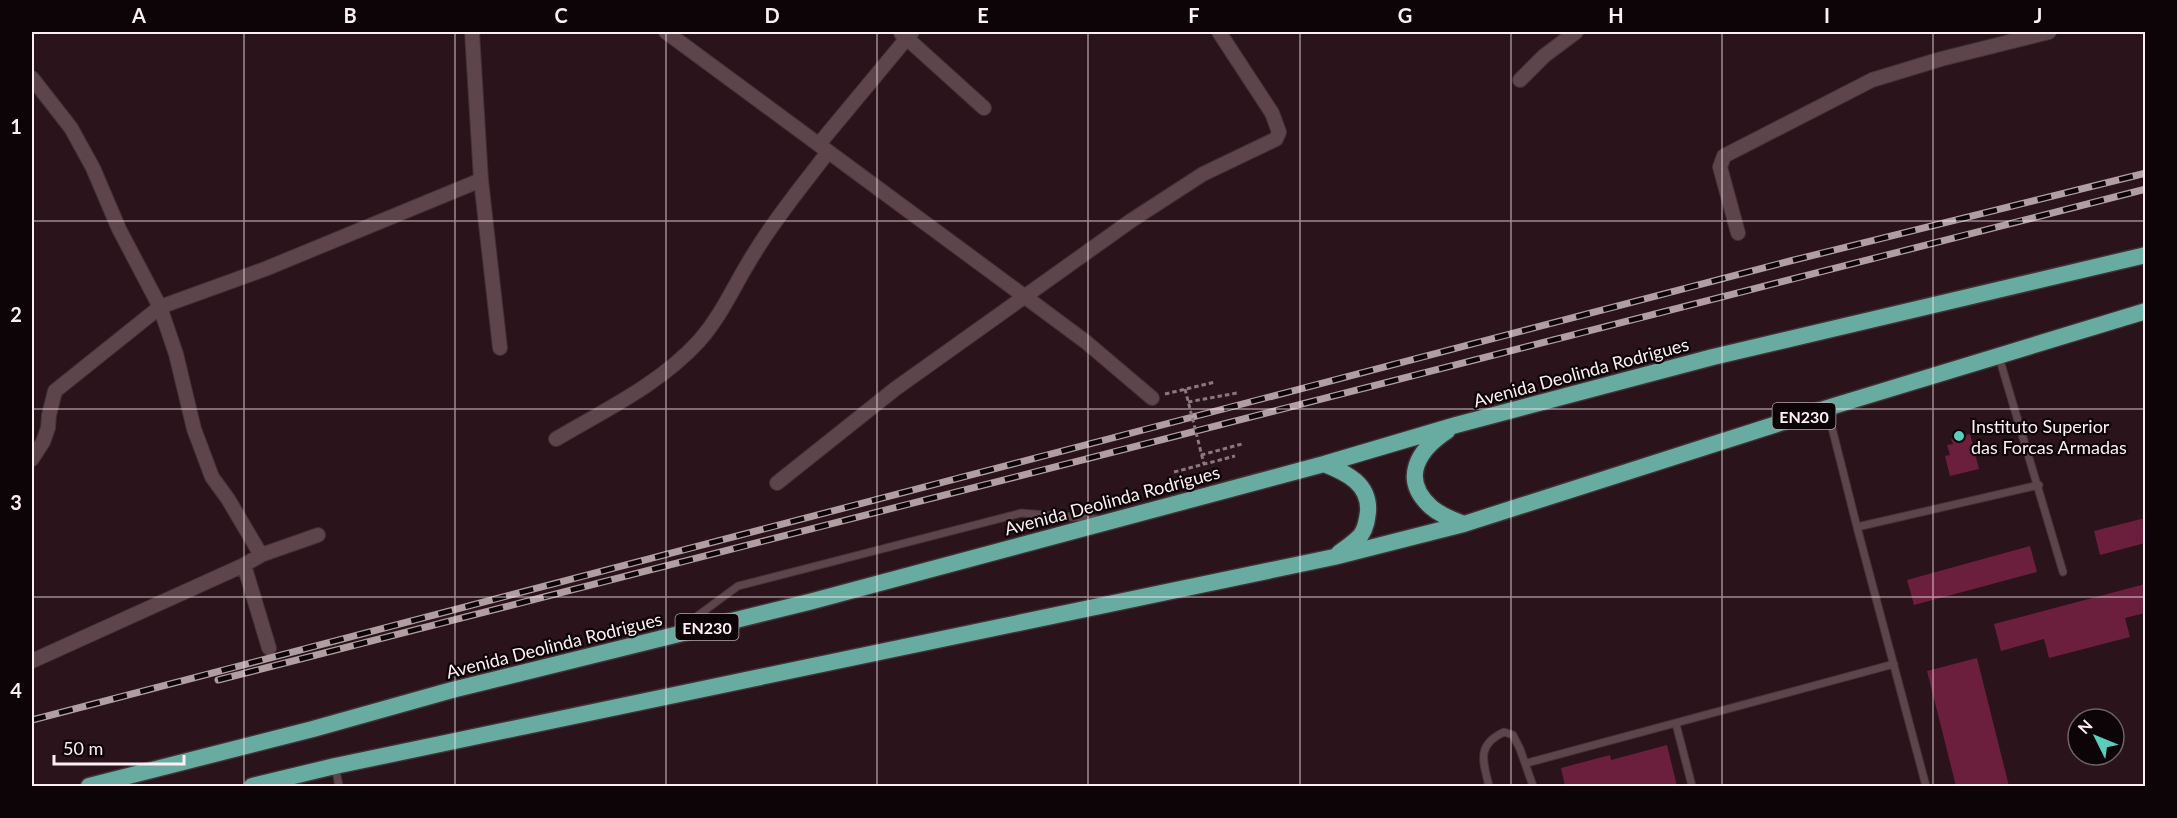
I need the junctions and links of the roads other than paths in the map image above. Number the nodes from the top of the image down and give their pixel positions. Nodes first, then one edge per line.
1 (472, 32) edge
2 (666, 32) edge
3 (1219, 32) edge
4 (1576, 32) edge
5 (2049, 32) edge
6 (906, 34) edge
7 (32, 78) edge
8 (1520, 80) dead end
9 (984, 108) dead end
10 (823, 148) junction
11 (481, 180) junction
12 (1738, 233) dead end
13 (2145, 255) edge
14 (1024, 296) junction
15 (160, 307) junction
16 (2145, 311) edge
17 (500, 348) dead end
18 (2000, 357) junction
19 (1152, 398) road end
20 (1827, 408) junction
21 (1456, 425) junction
22 (556, 439) dead end
23 (32, 459) edge
24 (1324, 464) junction
25 (777, 483) dead end
26 (2038, 485) junction
27 (1114, 520) junction
28 (1464, 524) junction
29 (1857, 526) junction
30 (318, 535) dead end
31 (261, 555) junction
32 (1334, 557) junction
33 (244, 565) junction
34 (2063, 572) dead end
35 (671, 636) junction
36 (269, 648) dead end
37 (32, 661) edge
38 (1894, 664) junction
39 (1676, 724) junction
40 (1527, 763) junction
41 (335, 766) junction
42 (295, 781) edge
43 (89, 786) edge
44 (252, 786) edge
45 (339, 786) edge
46 (1490, 786) edge
47 (1533, 786) edge
48 (1692, 786) edge
49 (1926, 786) edge

1 - 11 street
2 - 10 street
3 - 14 street
4 - 8 street
5 - 12 street
6 - 9 street
6 - 10 street
7 - 15 street
10 - 14 street
10 - 22 street
11 - 15 street
11 - 17 street
13 - 21 highway, Avenida Deolinda Rodrigues / EN230
14 - 19 street
14 - 25 street
15 - 23 street
15 - 31 street
16 - 18 highway, EN230
18 - 20 highway, EN230
18 - 26 lane
20 - 28 highway, EN230
20 - 29 lane
21 - 24 highway, Avenida Deolinda Rodrigues / EN230
21 - 28 highway
24 - 27 highway, Avenida Deolinda Rodrigues / EN230
24 - 32 highway
26 - 29 lane
26 - 34 lane
27 - 35 highway, Avenida Deolinda Rodrigues / EN230
27 - 35 lane
28 - 32 highway, EN230
29 - 38 lane
30 - 31 street
31 - 33 street
32 - 41 highway, EN230
33 - 36 street
33 - 37 street
35 - 43 highway, Avenida Deolinda Rodrigues / EN230
38 - 39 lane
38 - 49 lane
39 - 40 lane
39 - 48 lane
40 - 46 lane
40 - 47 lane
41 - 42 highway, EN230
41 - 45 lane
42 - 44 highway, EN230

